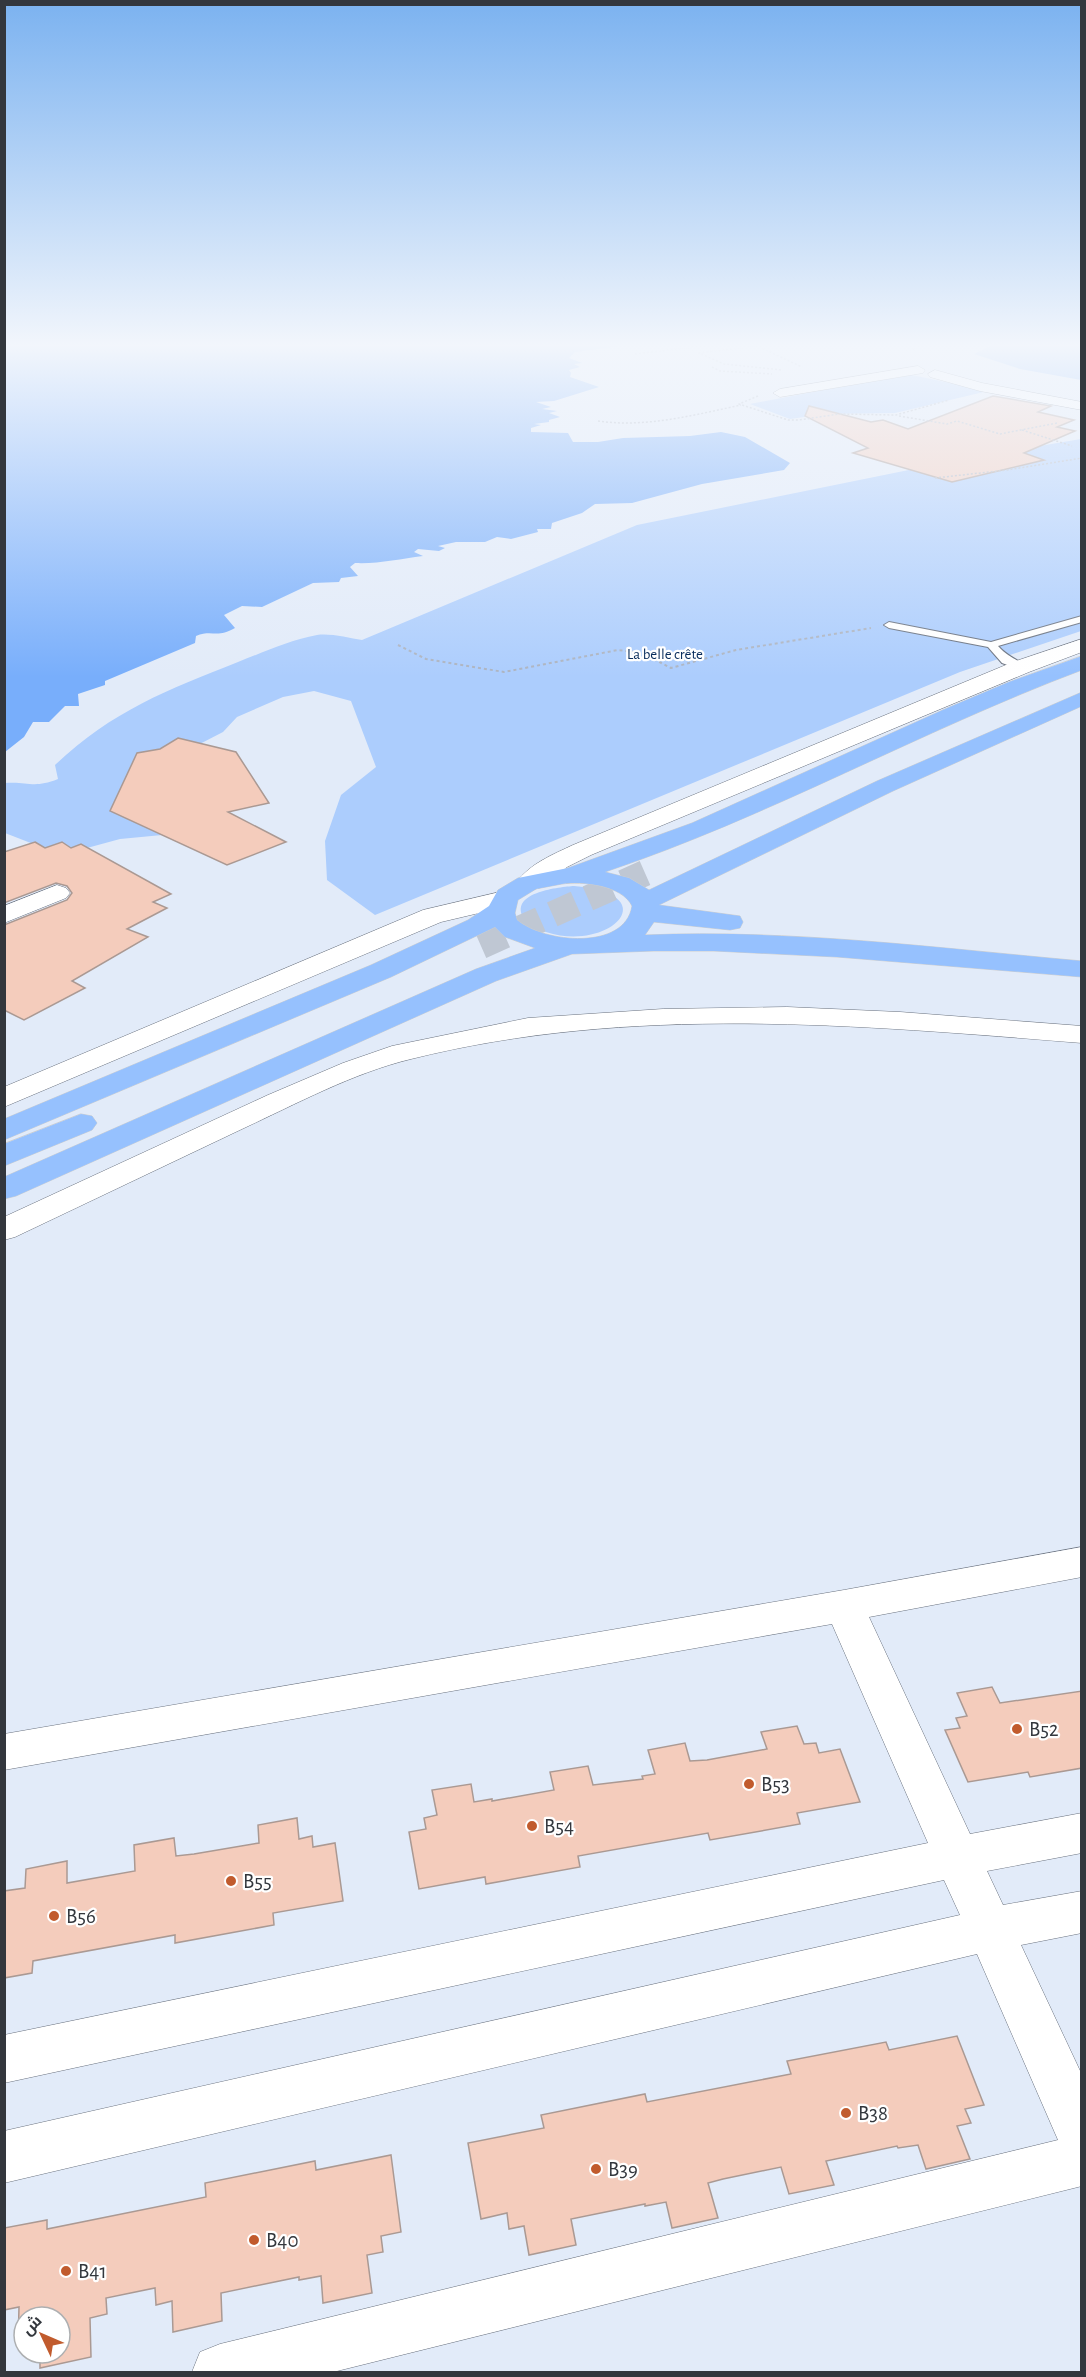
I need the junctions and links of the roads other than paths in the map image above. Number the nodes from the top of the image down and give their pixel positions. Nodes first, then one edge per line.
1 (1082, 619) edge
2 (889, 626) road end
3 (991, 645) junction
4 (1082, 645) edge
5 (1082, 662) edge
6 (1022, 667) junction
7 (1082, 675) edge
8 (1082, 685) edge
9 (1082, 698) edge
10 (704, 873) junction
11 (571, 875) junction
12 (530, 882) junction
13 (57, 893) dead end
14 (502, 905) junction
15 (645, 908) junction
16 (4, 915) edge
17 (778, 926) junction
18 (581, 946) junction
19 (1082, 948) edge
20 (1082, 969) edge
21 (1082, 1035) edge
22 (4, 1098) edge
23 (4, 1131) edge
24 (4, 1156) edge
25 (4, 1169) edge
26 (4, 1189) edge
27 (4, 1230) edge
28 (1082, 1562) edge
29 (844, 1605) junction
30 (4, 1752) edge
31 (1082, 1833) edge
32 (956, 1857) junction
33 (1082, 1912) edge
34 (992, 1929) junction
35 (4, 2059) edge
36 (1082, 2134) edge
37 (4, 2157) edge
38 (1082, 2160) edge
39 (220, 2373) edge

1 - 3 lane
2 - 3 lane
3 - 6 lane
4 - 6 street
5 - 11 highway
6 - 12 street
7 - 8 highway
9 - 10 highway
10 - 15 highway
10 - 17 highway
11 - 12 highway
11 - 15 highway
12 - 14 highway
13 - 16 street
14 - 18 highway
14 - 22 street
14 - 23 highway
15 - 17 highway
15 - 18 highway
17 - 19 highway
18 - 20 highway
18 - 26 highway
21 - 27 street
24 - 25 highway
28 - 29 street
29 - 30 street
29 - 32 street
31 - 32 street
32 - 34 street
32 - 35 street
33 - 34 street
34 - 36 street
34 - 37 street
38 - 39 street

